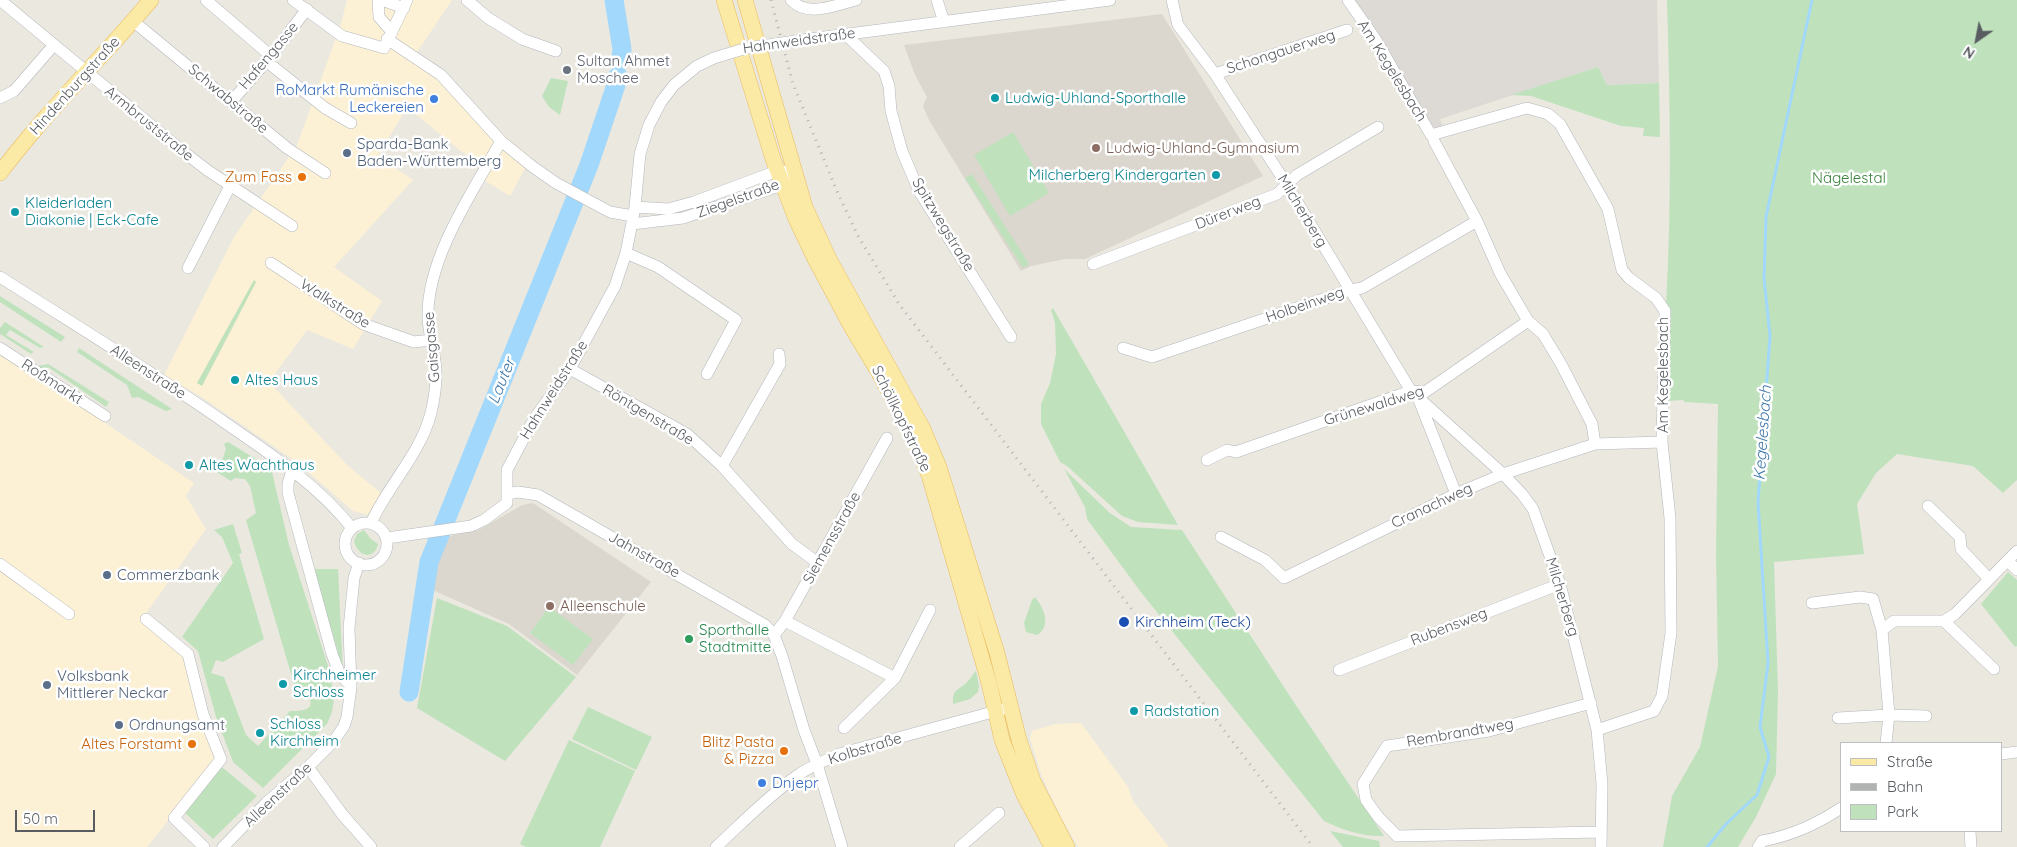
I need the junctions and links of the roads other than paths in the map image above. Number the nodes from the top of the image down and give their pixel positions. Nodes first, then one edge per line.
1 (0, 0) edge
2 (151, 0) edge
3 (206, 0) edge
4 (293, 0) edge
5 (380, 0) edge
6 (467, 0) edge
7 (724, 0) edge
8 (745, 0) edge
9 (791, 0) edge
10 (856, 0) edge
11 (937, 0) edge
12 (1110, 0) edge
13 (1172, 0) edge
14 (1348, 0) edge
15 (406, 4) edge
16 (307, 9) junction
17 (133, 21) junction
18 (944, 22) junction
19 (1347, 30) dead end
20 (845, 34) junction
21 (388, 40) junction
22 (53, 46) junction
23 (556, 51) dead end
24 (269, 58) junction
25 (86, 72) junction
26 (1215, 74) junction
27 (0, 98) edge
28 (230, 102) junction
29 (350, 123) dead end
30 (1378, 127) dead end
31 (1434, 141) dead end
32 (501, 142) junction
33 (0, 174) edge
34 (325, 174) dead end
35 (795, 175) junction
36 (780, 178) junction
37 (1287, 185) junction
38 (230, 186) junction
39 (633, 215) junction
40 (1477, 220) junction
41 (292, 226) dead end
42 (626, 253) junction
43 (271, 263) dead end
44 (1093, 264) dead end
45 (188, 268) dead end
46 (0, 277) edge
47 (1350, 290) junction
48 (1528, 321) junction
49 (1011, 337) dead end
50 (430, 340) junction
51 (0, 348) edge
52 (1122, 348) dead end
53 (779, 354) dead end
54 (570, 369) junction
55 (706, 374) dead end
56 (1415, 394) junction
57 (105, 416) dead end
58 (888, 438) dead end
59 (1662, 442) junction
60 (1595, 444) junction
61 (1207, 460) dead end
62 (722, 466) junction
63 (292, 470) junction
64 (1502, 474) junction
65 (508, 494) junction
66 (1456, 494) junction
67 (1928, 506) dead end
68 (371, 523) junction
69 (352, 528) junction
70 (387, 538) junction
71 (1221, 538) dead end
72 (2017, 551) edge
73 (2008, 561) junction
74 (359, 563) junction
75 (818, 563) junction
76 (0, 564) edge
77 (2017, 570) edge
78 (1989, 579) junction
79 (1560, 584) junction
80 (1812, 603) dead end
81 (930, 610) dead end
82 (69, 614) dead end
83 (146, 619) dead end
84 (785, 621) junction
85 (1944, 621) junction
86 (1882, 630) junction
87 (774, 635) junction
88 (1994, 669) dead end
89 (1339, 670) dead end
90 (895, 678) junction
91 (350, 687) junction
92 (1591, 703) junction
93 (1011, 708) junction
94 (994, 712) junction
95 (1889, 715) junction
96 (1926, 716) dead end
97 (1838, 718) dead end
98 (844, 728) dead end
99 (1597, 730) junction
100 (1886, 742) edge
101 (2017, 752) edge
102 (2002, 754) edge
103 (817, 764) junction
104 (308, 767) junction
105 (1840, 809) edge
106 (999, 813) dead end
107 (1601, 832) junction
108 (1970, 832) edge
109 (204, 847) edge
110 (223, 847) edge
111 (371, 847) edge
112 (716, 847) edge
113 (842, 847) edge
114 (960, 847) edge
115 (1052, 847) edge
116 (1067, 847) edge
117 (1601, 847) edge
118 (1758, 847) edge
119 (1971, 847) edge

1 - 22 street, Armbruststraße
2 - 17 main road, Hindenburgstraße
3 - 24 street
4 - 16 street
5 - 15 street
5 - 21 street
6 - 23 street
7 - 36 main road, Schöllkopfstraße
8 - 35 main road, Schöllkopfstraße
9 - 10 street
11 - 18 street
12 - 18 street, Hahnweidstraße
13 - 26 street, Milcherberg
14 - 59 street, Am Kegelesbach
15 - 21 street
16 - 21 street
16 - 24 street, Hafengasse
17 - 25 main road, Hindenburgstraße
17 - 28 street, Schwabstraße
18 - 20 street, Hahnweidstraße
19 - 26 street, Schongauerweg
20 - 39 street, Hahnweidstraße, bridge
20 - 49 street, Spitzwegstraße
21 - 32 street, Ziegelstraße
22 - 25 street, Armbruststraße
22 - 27 street
24 - 28 street, Hafengasse
24 - 29 street
25 - 33 main road, Hindenburgstraße
25 - 38 street, Armbruststraße
26 - 37 street, Milcherberg
28 - 34 street, Schwabstraße
30 - 37 street, Dürerweg
31 - 40 street
32 - 39 street, Ziegelstraße
32 - 50 street, Gaisgasse
35 - 36 street, Ziegelstraße
35 - 93 main road, Schöllkopfstraße
36 - 39 street, Ziegelstraße
36 - 39 street, Ziegelstraße
36 - 94 main road, Schöllkopfstraße
37 - 44 street, Dürerweg
37 - 47 street, Milcherberg
38 - 41 street, Armbruststraße
38 - 45 street
39 - 42 street, Hahnweidstraße
40 - 47 street, Holbeinweg
40 - 48 street
42 - 54 street, Hahnweidstraße
42 - 55 street
43 - 50 street, Walkstraße
46 - 63 street, Alleenstraße
47 - 52 street, Holbeinweg
47 - 56 street, Milcherberg
48 - 56 street, Grünewaldweg
48 - 60 street
50 - 68 street, Gaisgasse
51 - 57 street, Roßmarkt
53 - 62 street
54 - 62 street, Röntgenstraße
54 - 65 street, Hahnweidstraße
56 - 61 street, Grünewaldweg
56 - 64 street, Milcherberg
56 - 66 street, Milcherberg
58 - 75 street, Siemensstraße
59 - 60 street, Cranachweg
59 - 99 street, Am Kegelesbach
60 - 64 street, Cranachweg
62 - 75 street, Röntgenstraße
63 - 69 street, Alleenstraße
63 - 91 street
64 - 66 street, Cranachweg
64 - 79 street, Milcherberg
65 - 70 street
65 - 87 street, Jahnstraße
66 - 71 street, Cranachweg
67 - 78 street
68 - 69 street
68 - 70 street
69 - 74 street
70 - 74 street
72 - 73 street
73 - 77 street
73 - 78 street
74 - 91 street, Alleenstraße
75 - 84 street, Siemensstraße
76 - 82 street
78 - 85 street
79 - 89 street, Rubensweg
79 - 92 street, Milcherberg
80 - 86 street
81 - 90 street
83 - 109 street
84 - 87 street, Siemensstraße
84 - 90 street
85 - 86 street
85 - 88 street
86 - 95 street
87 - 103 street
90 - 98 street
91 - 104 street, Alleenstraße
92 - 99 street, Milcherberg
92 - 107 street, Rembrandtweg
93 - 94 street, Kolbstraße
93 - 116 main road, Schöllkopfstraße
94 - 103 street, Kolbstraße
94 - 115 main road, Schöllkopfstraße
95 - 96 street
95 - 97 street
95 - 100 street
99 - 107 street, Milcherberg
101 - 102 street
103 - 112 street, Kolbstraße
103 - 113 street
104 - 110 street, Alleenstraße
104 - 111 street
105 - 118 street
106 - 114 street
107 - 117 street, Milcherberg
108 - 119 street

